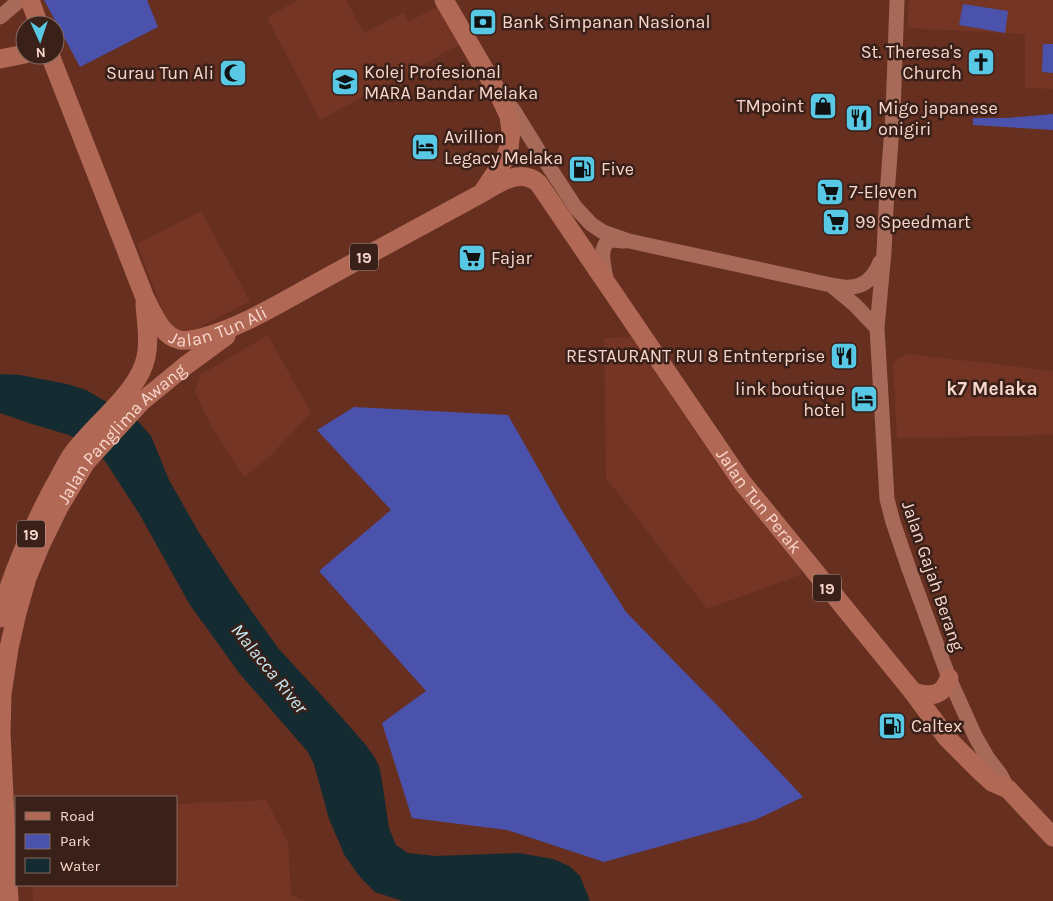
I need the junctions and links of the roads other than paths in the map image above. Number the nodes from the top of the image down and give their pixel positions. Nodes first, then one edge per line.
1 (20, 0) edge
2 (30, 0) edge
3 (444, 0) edge
4 (897, 0) edge
5 (35, 15) edge
6 (0, 17) edge
7 (15, 56) edge
8 (0, 59) edge
9 (54, 65) edge
10 (498, 93) junction
11 (482, 193) junction
12 (629, 241) junction
13 (884, 252) junction
14 (608, 286) junction
15 (831, 286) junction
16 (145, 298) junction
17 (248, 321) junction
18 (876, 328) junction
19 (133, 398) junction
20 (78, 459) junction
21 (0, 618) edge
22 (949, 678) junction
23 (913, 692) junction
24 (1008, 789) junction
25 (1053, 837) edge
26 (9, 901) edge

1 - 6 street
2 - 5 main road
3 - 10 main road
4 - 13 street, Jalan Gajah Berang
7 - 8 main road
9 - 16 main road, Jalan Tun Ali
10 - 11 main road
10 - 12 street
11 - 14 main road, Jalan Tun Perak / 19
11 - 17 main road, Jalan Tun Ali / 19
12 - 14 street
12 - 15 street
13 - 15 street
13 - 18 street, Jalan Gajah Berang
14 - 23 main road, Jalan Tun Perak / 19
15 - 18 street
16 - 17 main road, Jalan Tun Ali / 19
16 - 19 main road, Jalan Panglima Awang / 19
17 - 19 main road, Jalan Panglima Awang / 19
18 - 22 street, Jalan Gajah Berang
19 - 20 main road, Jalan Panglima Awang / 19
20 - 21 main road, Jalan Panglima Awang / 19
20 - 26 main road, Jalan Panglima Awang / 19
22 - 23 main road
22 - 24 street, Jalan Gajah Berang
23 - 24 main road, Jalan Tun Perak / 19
24 - 25 main road, Jalan Tun Perak / 19

